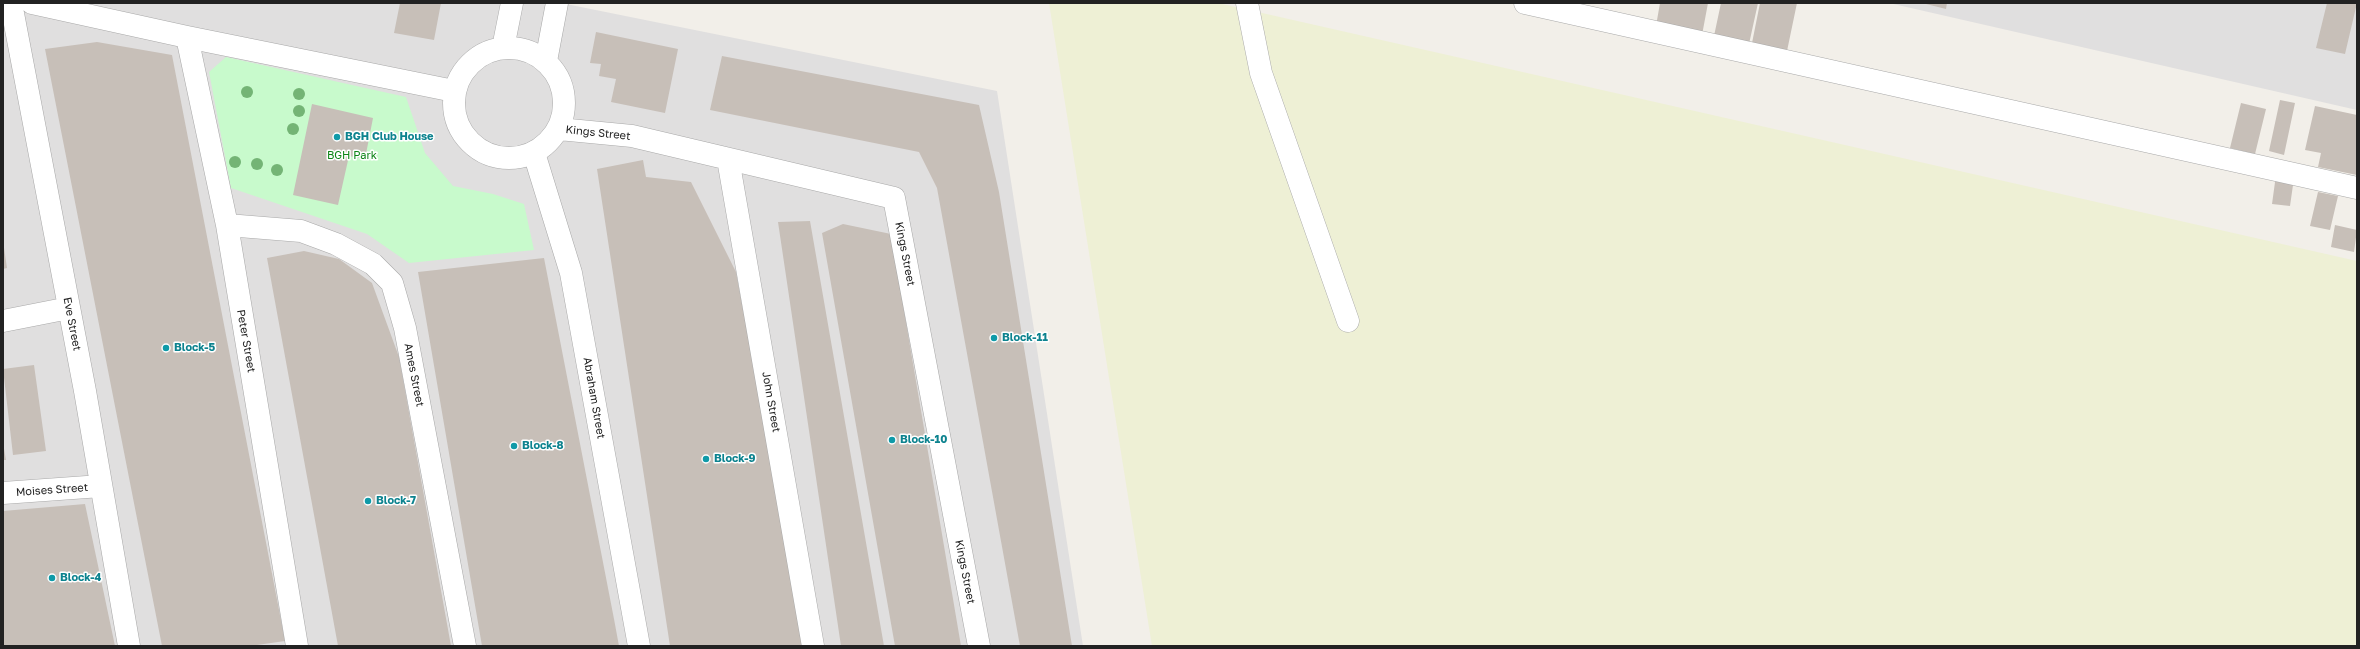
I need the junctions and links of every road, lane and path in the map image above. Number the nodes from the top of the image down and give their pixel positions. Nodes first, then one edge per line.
1 (11, 3) edge
2 (32, 3) edge
3 (512, 3) edge
4 (557, 3) edge
5 (1246, 3) edge
6 (1525, 3) edge
7 (187, 37) junction
8 (503, 48) junction
9 (546, 61) junction
10 (454, 91) junction
11 (559, 129) junction
12 (534, 153) junction
13 (728, 159) junction
14 (2357, 188) edge
15 (227, 225) junction
16 (69, 308) junction
17 (3, 321) edge
18 (1348, 321) dead end
19 (101, 486) junction
20 (3, 493) edge
21 (129, 646) edge
22 (297, 646) edge
23 (465, 646) edge
24 (639, 646) edge
25 (813, 646) edge
26 (980, 646) edge

1 - 16 street, Eve Street
2 - 7 street
3 - 8 street
4 - 9 street
5 - 18 street
6 - 14 street
7 - 10 street
7 - 15 street, Peter Street
8 - 9 street
8 - 10 street
9 - 11 street
10 - 12 street
11 - 12 street
11 - 13 street, Kings Street
12 - 24 street, Abraham Street
13 - 25 street, John Street
13 - 26 street, Kings Street
15 - 22 street, Peter Street
15 - 23 street, Ames Street
16 - 17 street
16 - 19 street, Eve Street
19 - 20 street, Moises Street
19 - 21 street, Eve Street

